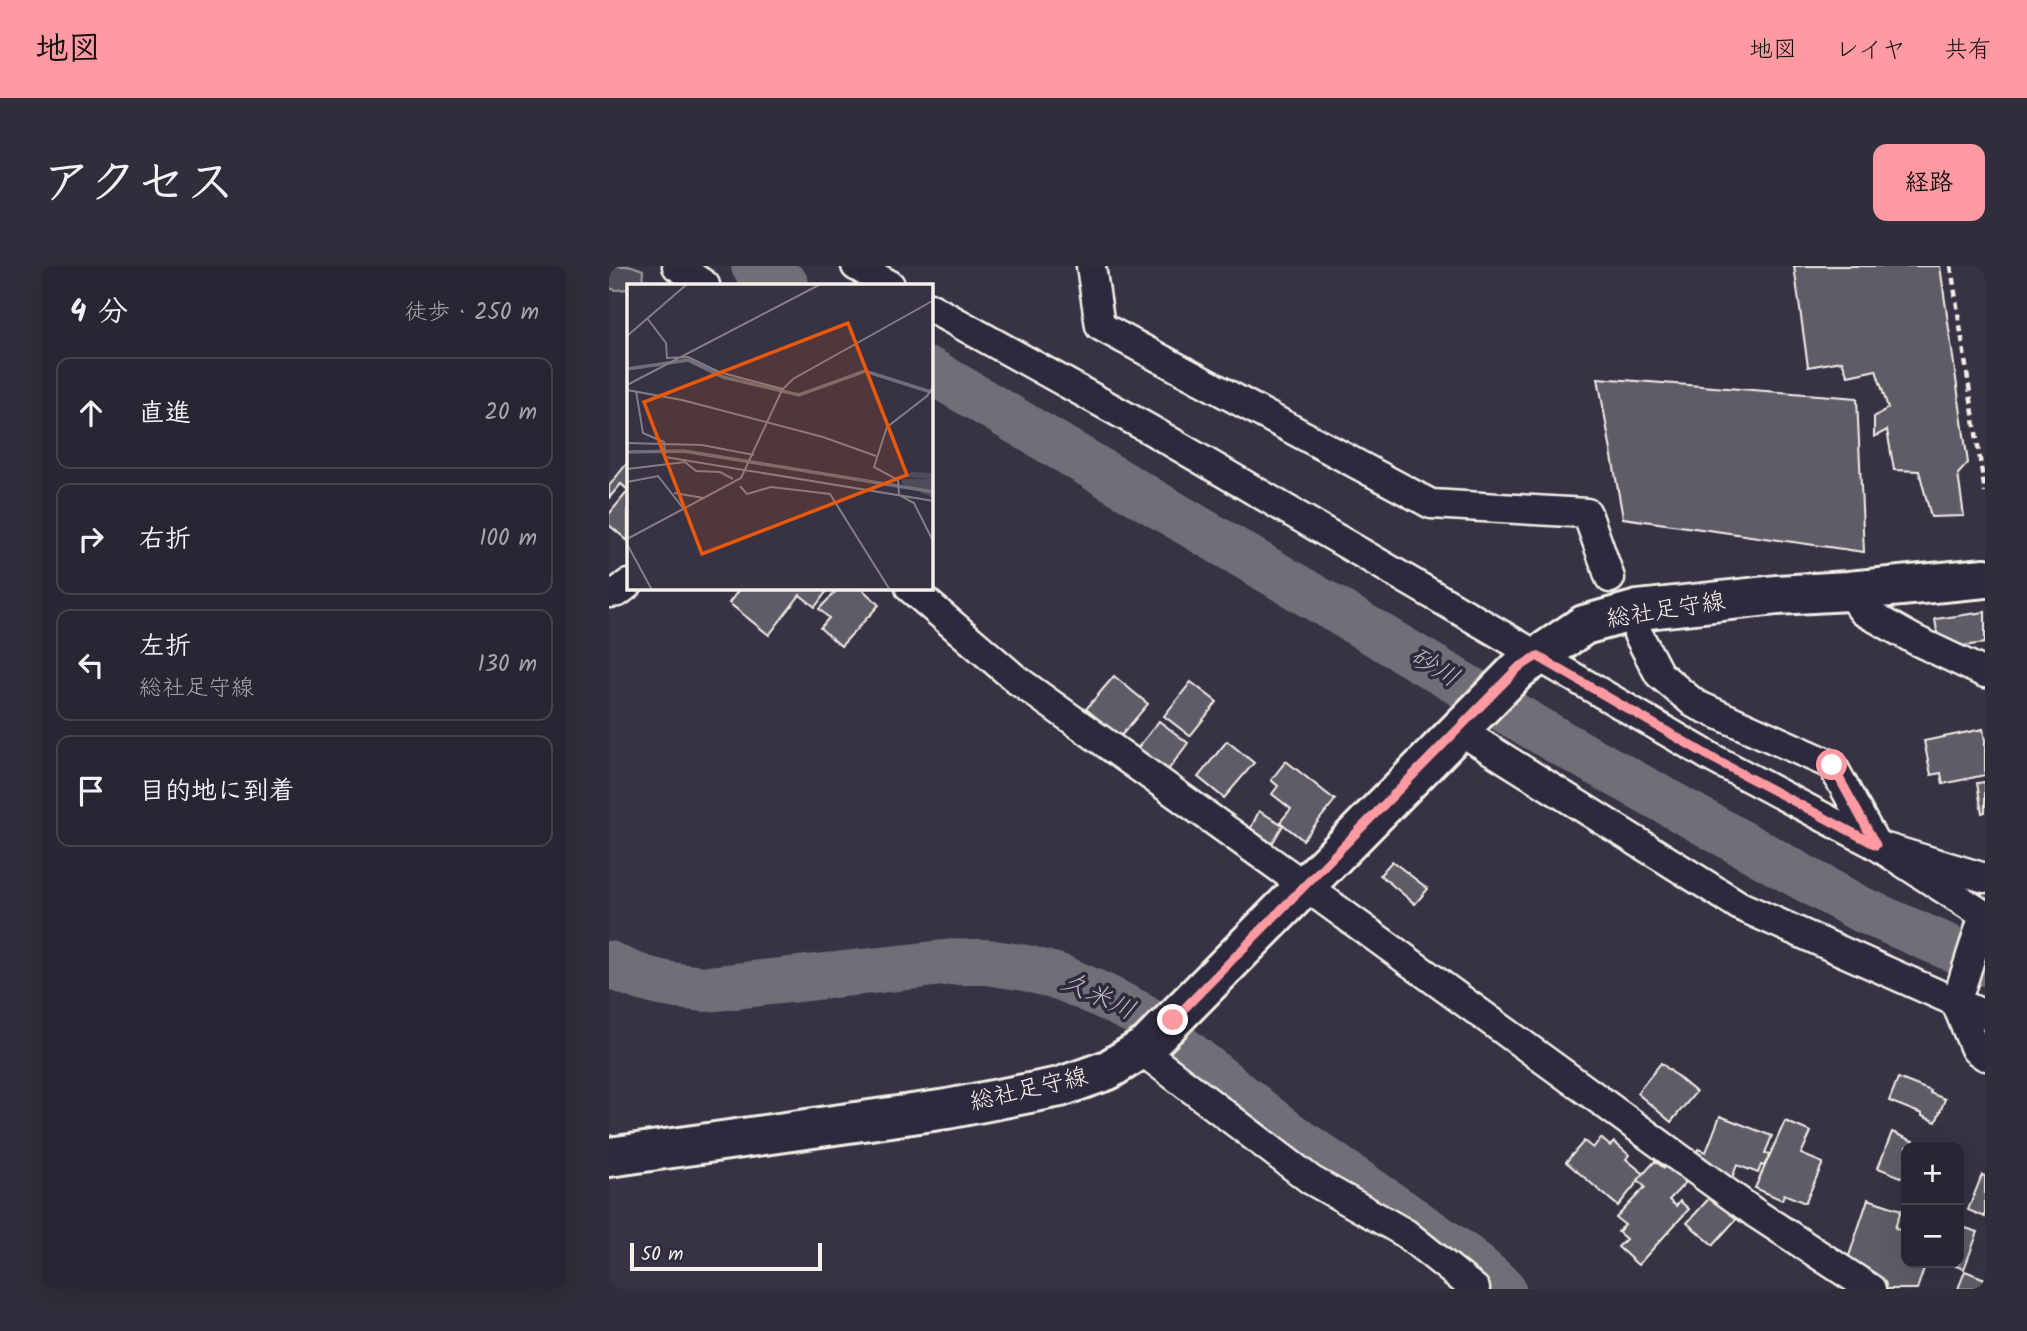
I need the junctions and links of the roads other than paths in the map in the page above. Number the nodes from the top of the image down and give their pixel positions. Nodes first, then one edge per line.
1 (677, 266) edge
2 (856, 266) edge
3 (1091, 266) edge
4 (704, 284) edge
5 (888, 284) edge
6 (933, 309) edge
7 (1610, 578) dead end
8 (1985, 578) edge
9 (627, 585) edge
10 (912, 590) edge
11 (1847, 591) junction
12 (609, 593) edge
13 (1638, 634) dead end
14 (1528, 662) junction
15 (1985, 673) edge
16 (1464, 724) junction
17 (1876, 845) junction
18 (1985, 878) edge
19 (1305, 886) junction
20 (1984, 915) edge
21 (1955, 1003) junction
22 (1985, 1015) edge
23 (1154, 1039) junction
24 (1985, 1056) edge
25 (609, 1157) edge
26 (1475, 1289) edge
27 (1871, 1289) edge

1 - 4 street
2 - 5 street
3 - 7 street
6 - 14 street
8 - 11 main road, 総社足守線
9 - 12 street
10 - 19 street
11 - 14 main road, 総社足守線
11 - 15 street
13 - 17 street
14 - 16 main road, 総社足守線
14 - 17 street
16 - 19 main road, 総社足守線
16 - 21 street
17 - 18 street
17 - 20 street
19 - 23 main road, 総社足守線
19 - 27 street
20 - 21 street
21 - 22 street
21 - 24 street
23 - 25 main road, 総社足守線
23 - 26 street

